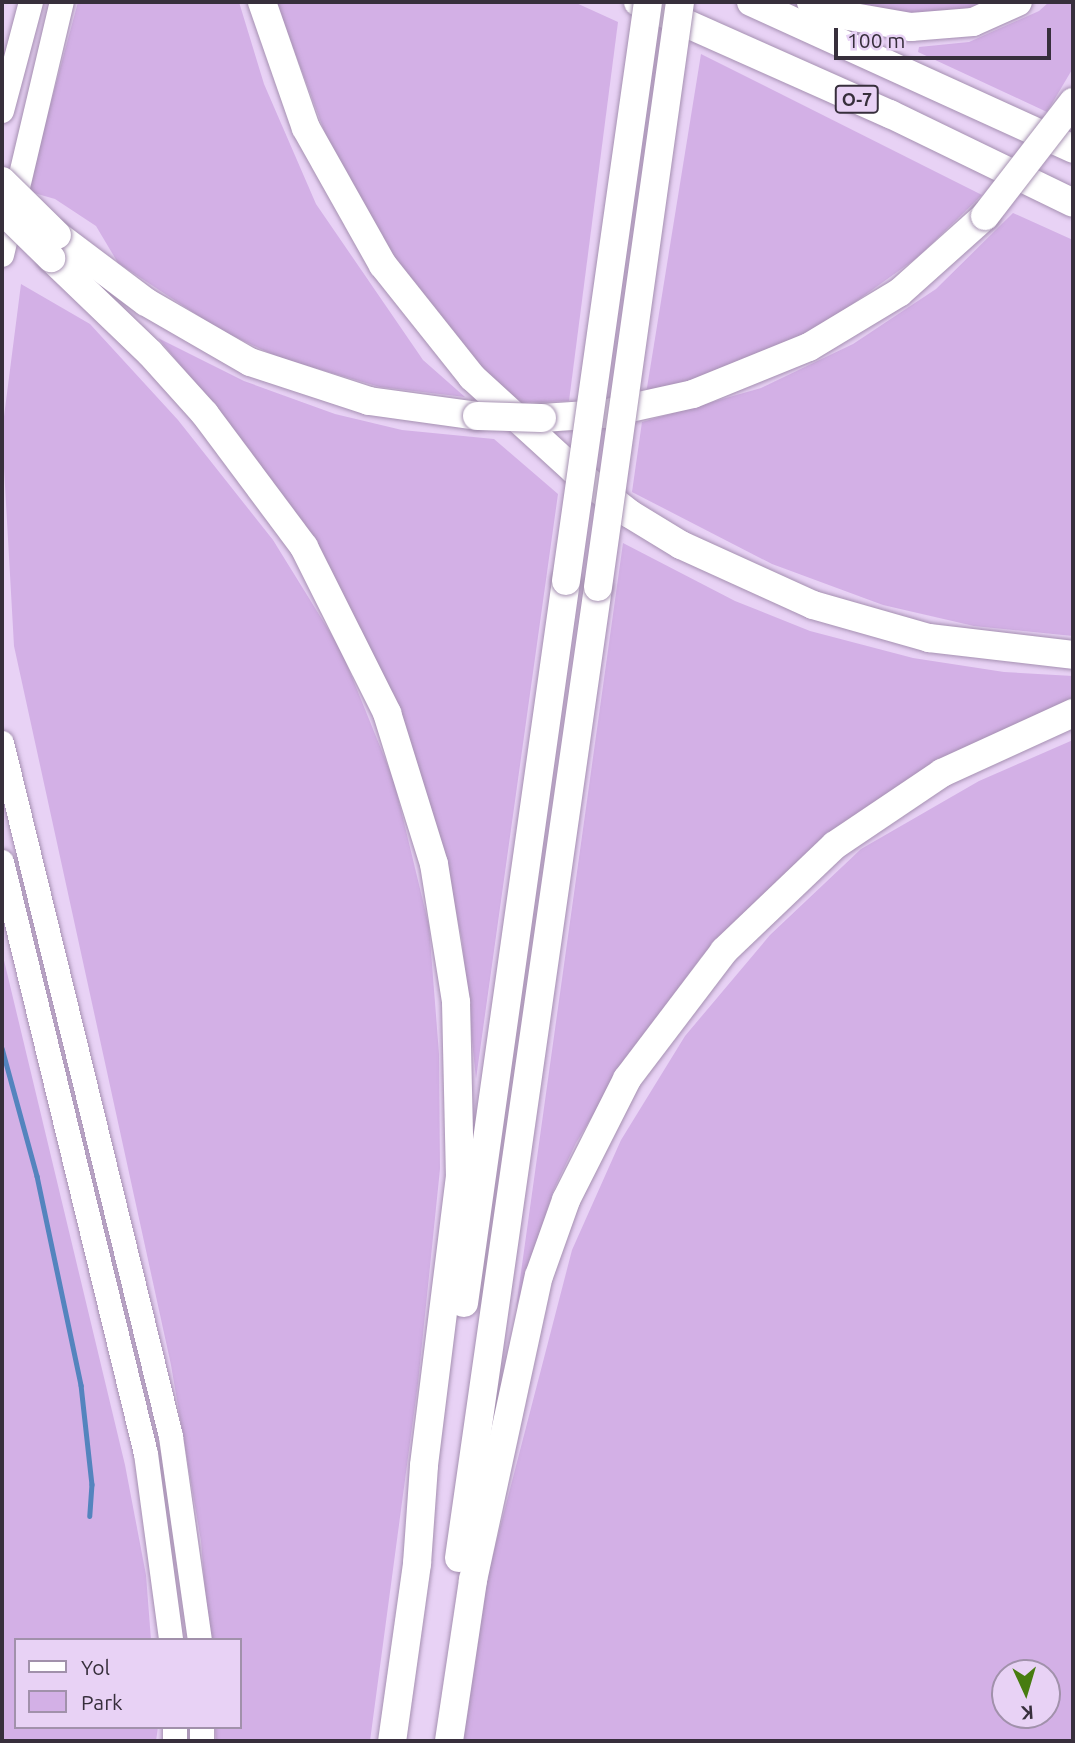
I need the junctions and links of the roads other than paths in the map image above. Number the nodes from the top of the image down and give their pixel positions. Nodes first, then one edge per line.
1 (31, 2) edge
2 (62, 2) edge
3 (262, 2) edge
4 (638, 2) edge
5 (648, 2) edge
6 (686, 2) edge
7 (751, 2) edge
8 (811, 2) edge
9 (1018, 2) edge
10 (678, 15) edge
11 (1073, 102) edge
12 (2, 111) edge
13 (1073, 149) edge
14 (2, 181) edge
15 (1073, 203) edge
16 (2, 210) edge
17 (54, 246) junction
18 (2, 255) edge
19 (1073, 655) edge
20 (1073, 713) edge
21 (2, 743) edge
22 (2, 862) edge
23 (417, 1564) junction
24 (171, 1638) edge
25 (200, 1638) edge
26 (392, 1741) edge
27 (434, 1741) edge
28 (450, 1741) edge

1 - 12 main road
2 - 18 main road
3 - 19 highway
4 - 15 highway, O-7
5 - 23 highway, bridge
6 - 10 highway, bridge
7 - 13 highway, O-7
8 - 9 highway
10 - 27 highway, bridge
11 - 17 highway, bridge
14 - 17 highway, bridge
16 - 17 highway, bridge
17 - 23 highway
20 - 28 highway
21 - 25 main road
22 - 24 main road
23 - 26 highway

